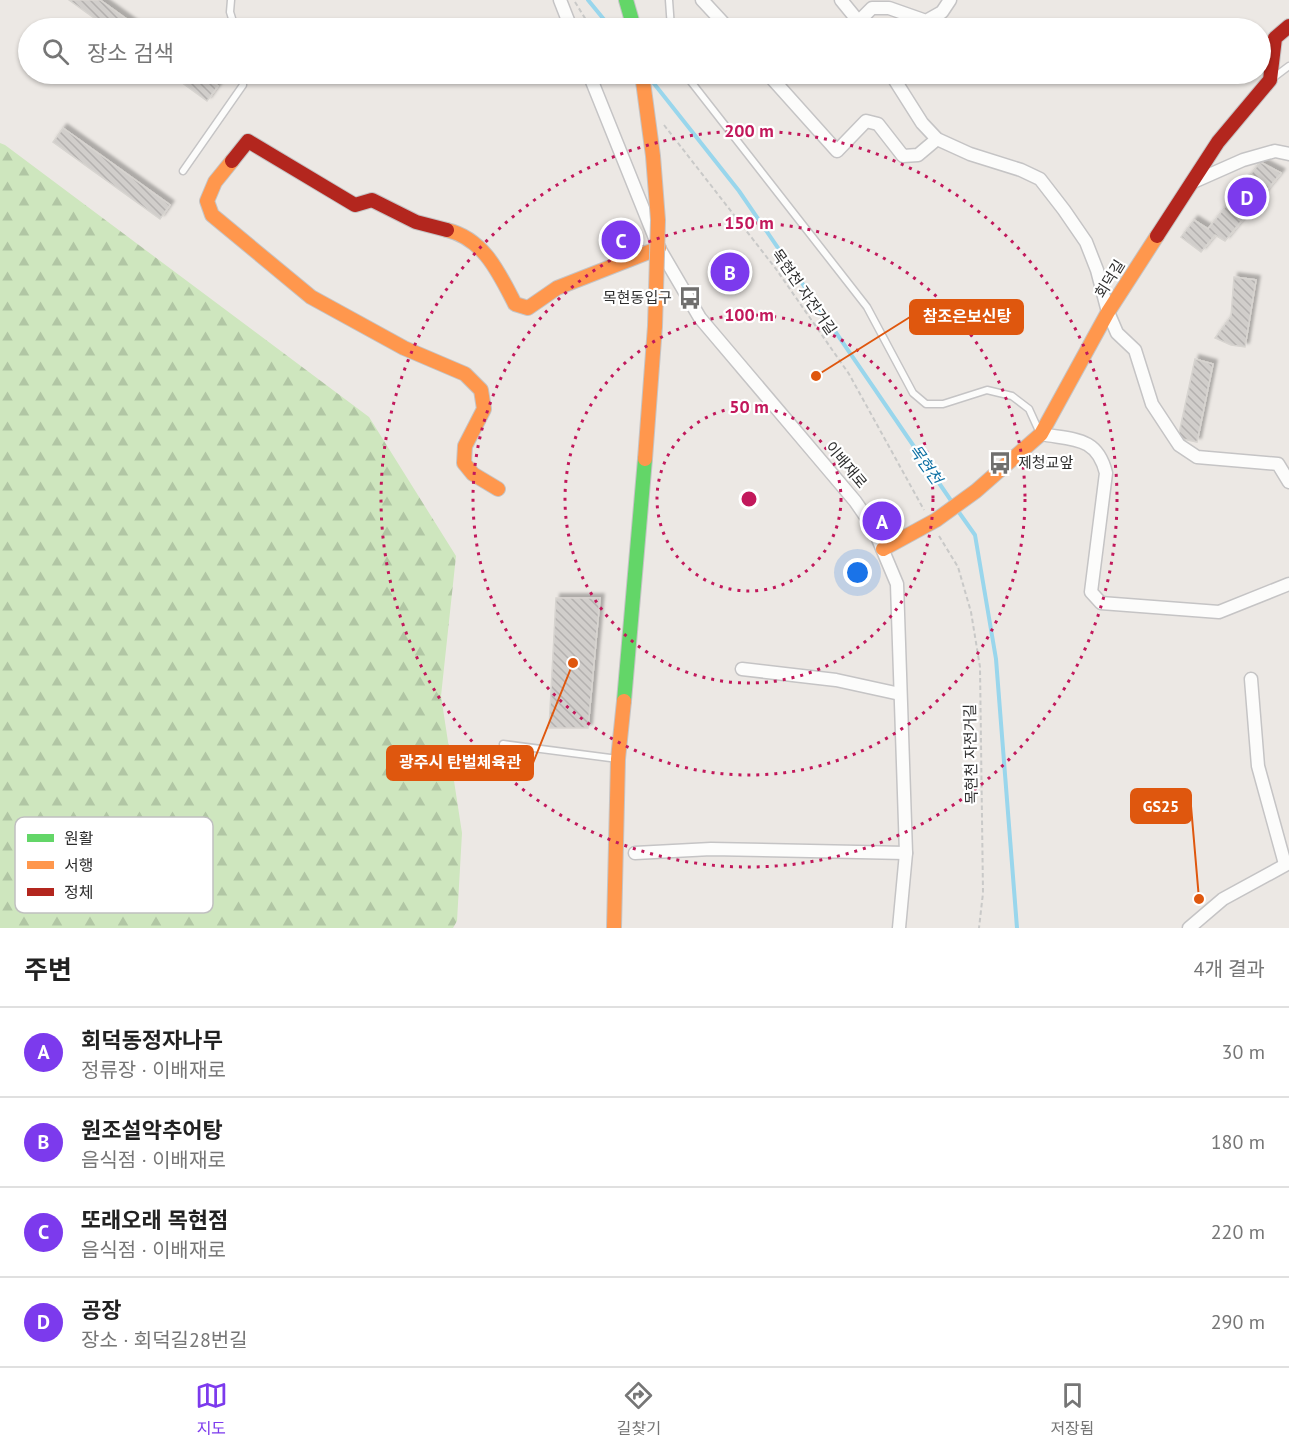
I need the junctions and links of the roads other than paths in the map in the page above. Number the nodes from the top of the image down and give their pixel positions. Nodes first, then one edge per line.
1 (231, 0) edge
2 (560, 0) edge
3 (626, 0) edge
4 (669, 0) edge
5 (702, 0) edge
6 (841, 0) edge
7 (950, 0) edge
8 (232, 18) edge
9 (568, 18) edge
10 (631, 18) edge
11 (670, 18) edge
12 (719, 18) edge
13 (855, 18) edge
14 (866, 18) edge
15 (917, 18) edge
16 (931, 18) edge
17 (1289, 26) edge
18 (1289, 66) edge
19 (1271, 72) edge
20 (1271, 79) edge
21 (243, 84) edge
22 (593, 84) edge
23 (643, 84) edge
24 (693, 84) edge
25 (777, 84) edge
26 (897, 84) edge
27 (1267, 84) edge
28 (938, 139) junction
29 (1289, 154) edge
30 (183, 171) dead end
31 (1190, 184) junction
32 (659, 248) junction
33 (1108, 312) junction
34 (1041, 434) junction
35 (1289, 482) edge
36 (498, 489) dead end
37 (883, 549) junction
38 (1289, 584) edge
39 (742, 669) dead end
40 (1251, 680) dead end
41 (900, 694) junction
42 (503, 744) dead end
43 (618, 759) junction
44 (635, 853) dead end
45 (906, 853) junction
46 (1287, 864) edge
47 (614, 928) edge
48 (899, 928) edge
49 (1190, 928) edge

1 - 8 lane
2 - 9 street
3 - 10 street
4 - 11 lane
5 - 12 street
6 - 13 street
7 - 16 street
14 - 15 street
17 - 19 street
18 - 20 lane
21 - 30 lane
22 - 32 street, 이배재로
23 - 43 street, bridge
24 - 34 lane
25 - 28 street
26 - 28 street
27 - 31 street, 회덕길
28 - 33 street
29 - 31 street
31 - 33 street, 회덕길
32 - 36 street
32 - 37 street, 이배재로
33 - 34 street, 회덕길
33 - 35 street
34 - 37 street, 회덕길
34 - 38 street
37 - 41 street, 이배재로
39 - 41 street
40 - 46 street
41 - 45 street, 이배재로
42 - 43 lane
43 - 47 street
44 - 45 street
45 - 48 street, 이배재로
46 - 49 street

